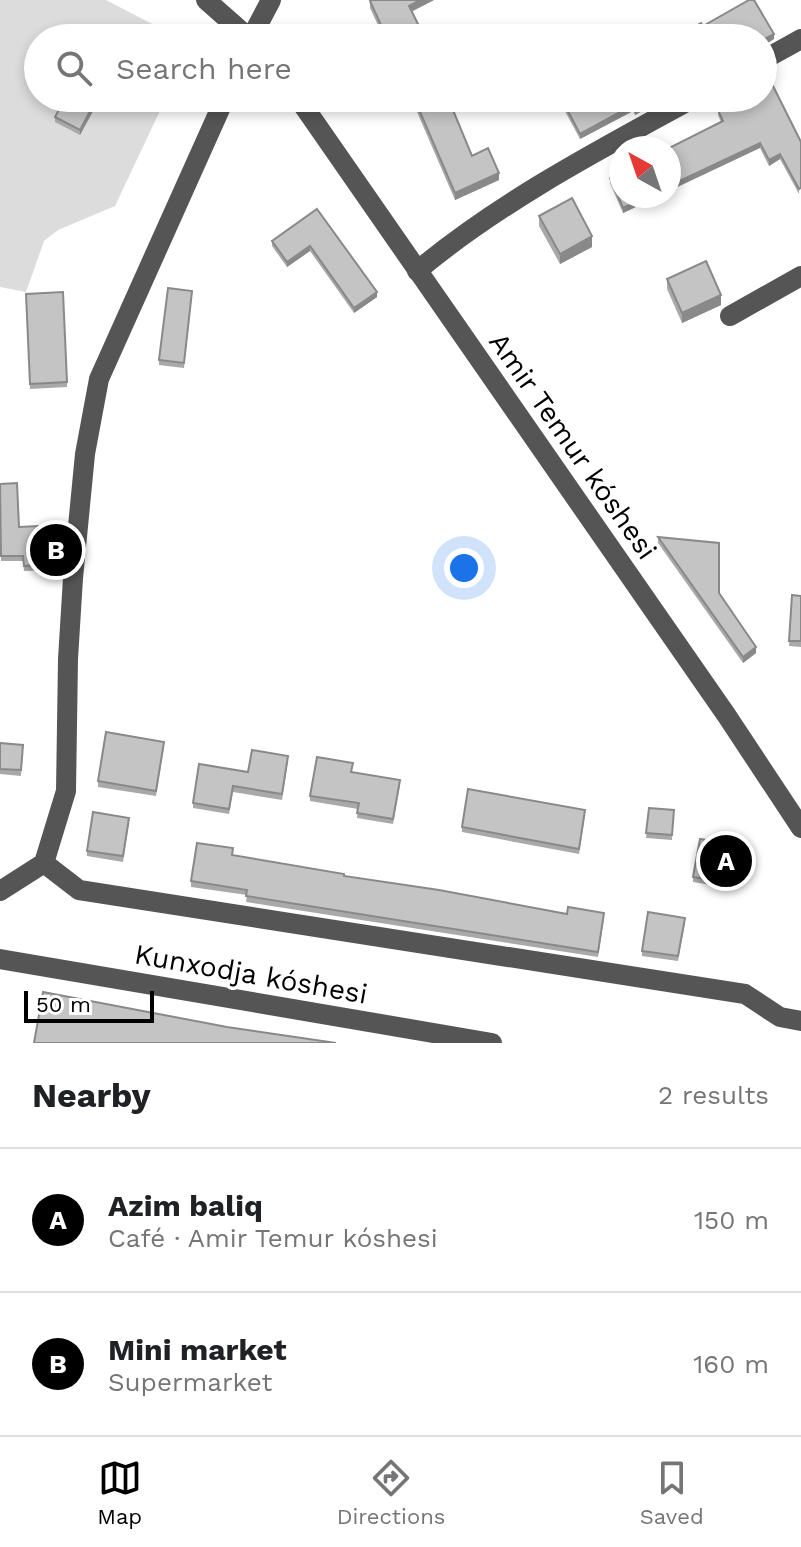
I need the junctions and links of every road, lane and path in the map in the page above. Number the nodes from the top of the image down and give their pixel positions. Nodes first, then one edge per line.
1 (206, 0) edge
2 (271, 0) edge
3 (234, 24) edge
4 (258, 24) edge
5 (801, 39) edge
6 (777, 52) edge
7 (219, 112) edge
8 (308, 112) edge
9 (669, 112) edge
10 (417, 271) junction
11 (801, 276) edge
12 (730, 316) dead end
13 (801, 828) edge
14 (44, 863) junction
15 (0, 891) edge
16 (0, 959) edge
17 (801, 1021) edge
18 (492, 1043) edge

1 - 3 street
2 - 4 street
5 - 6 street
7 - 14 street
8 - 10 street, Amir Temur kóshesi
9 - 10 street
10 - 13 street, Amir Temur kóshesi
11 - 12 street
14 - 15 street
14 - 17 street
16 - 18 street, Kunxodja kóshesi

